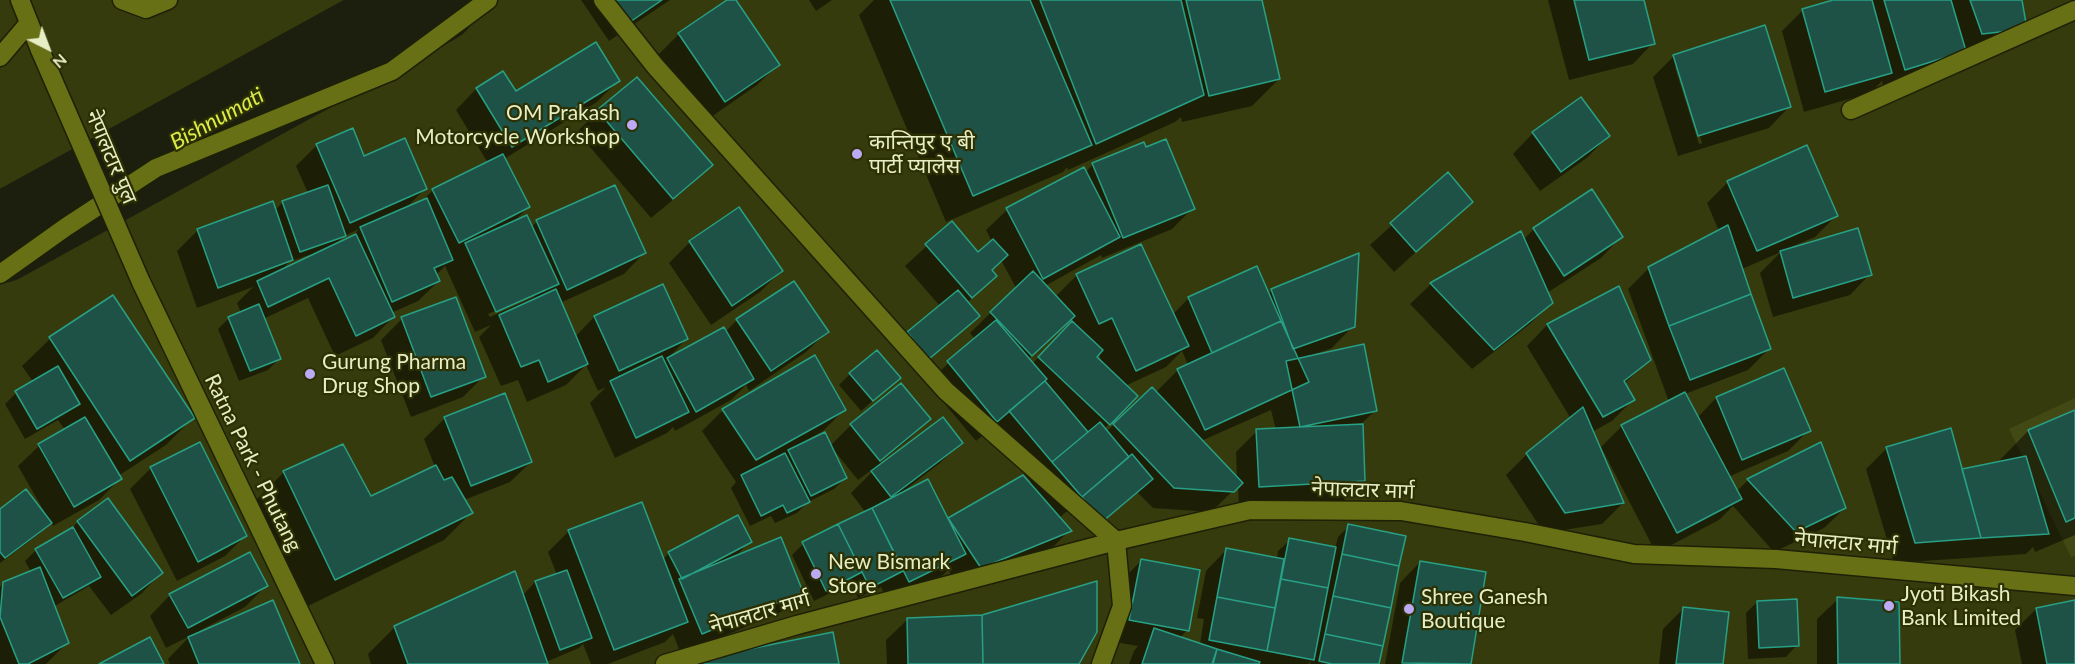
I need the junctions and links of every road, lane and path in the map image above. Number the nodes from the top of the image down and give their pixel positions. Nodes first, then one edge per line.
1 (20, 0) edge
2 (122, 0) edge
3 (168, 0) edge
4 (488, 0) edge
5 (603, 0) edge
6 (2075, 10) edge
7 (29, 23) junction
8 (0, 57) edge
9 (1851, 110) dead end
10 (0, 274) edge
11 (141, 282) joint
12 (1116, 541) junction
13 (2075, 586) edge
14 (325, 664) edge
15 (664, 664) edge
16 (1101, 664) edge

1 - 7 street, नेपालटार पुल
2 - 3 street
4 - 10 street
5 - 12 street
6 - 9 street
7 - 8 street
7 - 11 street, नेपालटार पुल, bridge
11 - 14 street, Ratna Park - Phutang
12 - 13 street, नेपालटार मार्ग
12 - 15 street, नेपालटार मार्ग
12 - 16 street

